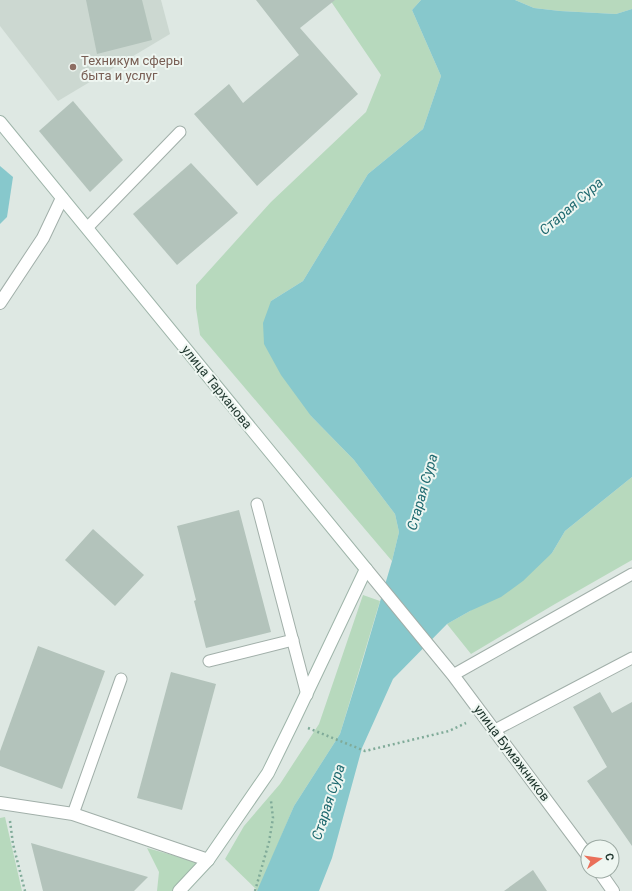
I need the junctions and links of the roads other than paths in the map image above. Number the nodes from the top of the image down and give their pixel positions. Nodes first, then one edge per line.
1 (0, 122) edge
2 (180, 132) dead end
3 (62, 198) junction
4 (87, 228) junction
5 (0, 303) edge
6 (257, 504) dead end
7 (366, 569) junction
8 (632, 574) edge
9 (293, 640) junction
10 (434, 651) joint
11 (632, 658) edge
12 (209, 661) dead end
13 (453, 675) junction
14 (121, 678) dead end
15 (307, 695) junction
16 (495, 730) junction
17 (0, 803) edge
18 (73, 814) junction
19 (580, 845) edge
20 (208, 860) junction
21 (605, 879) edge
22 (180, 891) edge
23 (613, 891) edge

1 - 3 street, улица Тарханова
2 - 4 lane
3 - 4 street, улица Тарханова
3 - 5 street
4 - 7 street, улица Тарханова
6 - 9 lane
7 - 10 street, улица Тарханова
7 - 15 street
8 - 13 lane
9 - 12 lane
9 - 15 lane
10 - 13 street, улица Бумажников
11 - 16 lane
13 - 16 street, улица Бумажников
14 - 18 lane
15 - 20 street
16 - 19 street, улица Бумажников
17 - 18 street
18 - 20 street
20 - 22 street
21 - 23 street

